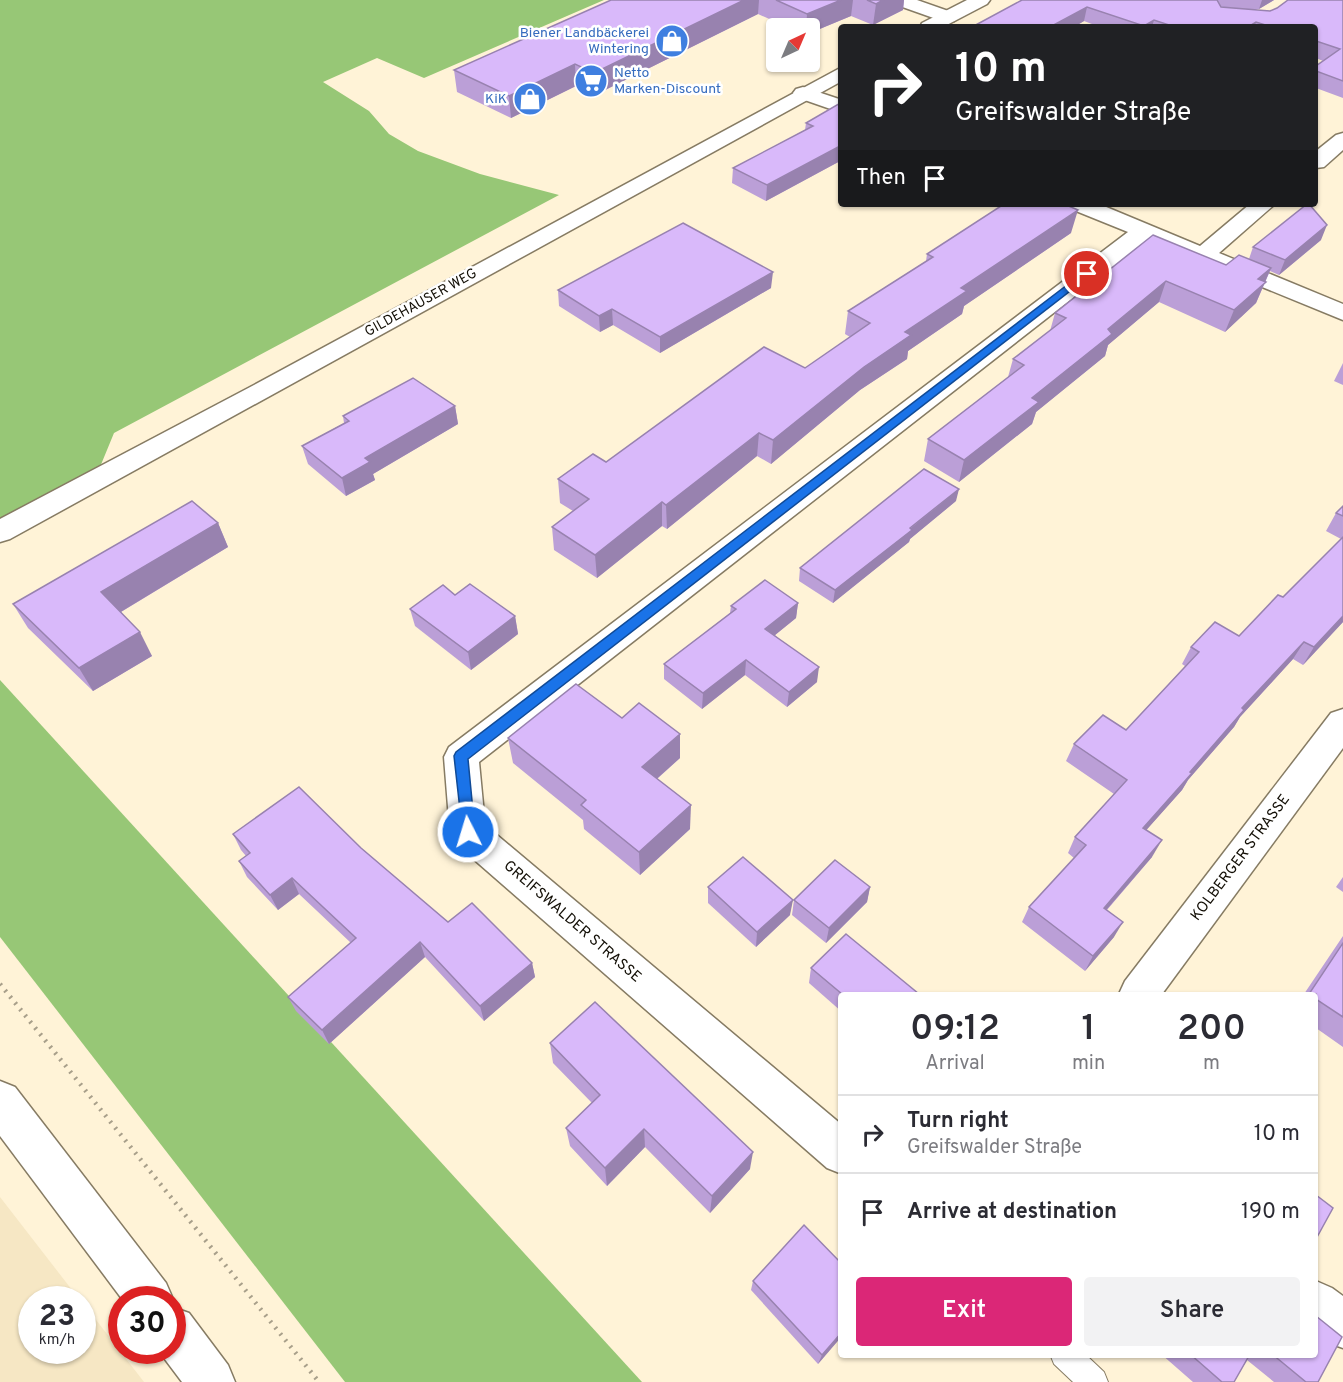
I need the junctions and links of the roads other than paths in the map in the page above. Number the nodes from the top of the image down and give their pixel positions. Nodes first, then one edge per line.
1 (900, 0) edge
2 (981, 0) edge
3 (948, 17) junction
4 (935, 24) edge
5 (838, 75) edge
6 (803, 93) junction
7 (838, 106) edge
8 (1343, 139) edge
9 (1318, 160) edge
10 (1086, 207) edge
11 (1260, 207) edge
12 (1144, 231) junction
13 (1203, 255) junction
14 (1343, 313) edge
15 (0, 532) edge
16 (1343, 722) edge
17 (1140, 992) edge
18 (0, 1102) edge
19 (838, 1151) edge
20 (140, 1286) edge
21 (1318, 1306) edge
22 (1343, 1325) edge
23 (186, 1349) edge
24 (1068, 1358) edge
25 (211, 1382) edge
26 (1094, 1382) edge

1 - 3 street
2 - 3 street
3 - 4 street
5 - 6 street, GILDEHAUSER WEG
6 - 7 street
6 - 15 street, GILDEHAUSER WEG
8 - 9 street
10 - 12 street
11 - 13 street
12 - 13 street
12 - 19 street, GREIFSWALDER STRASSE
13 - 14 street
16 - 17 street, KOLBERGER STRASSE
18 - 20 street
21 - 22 street
23 - 25 street
24 - 26 lane

